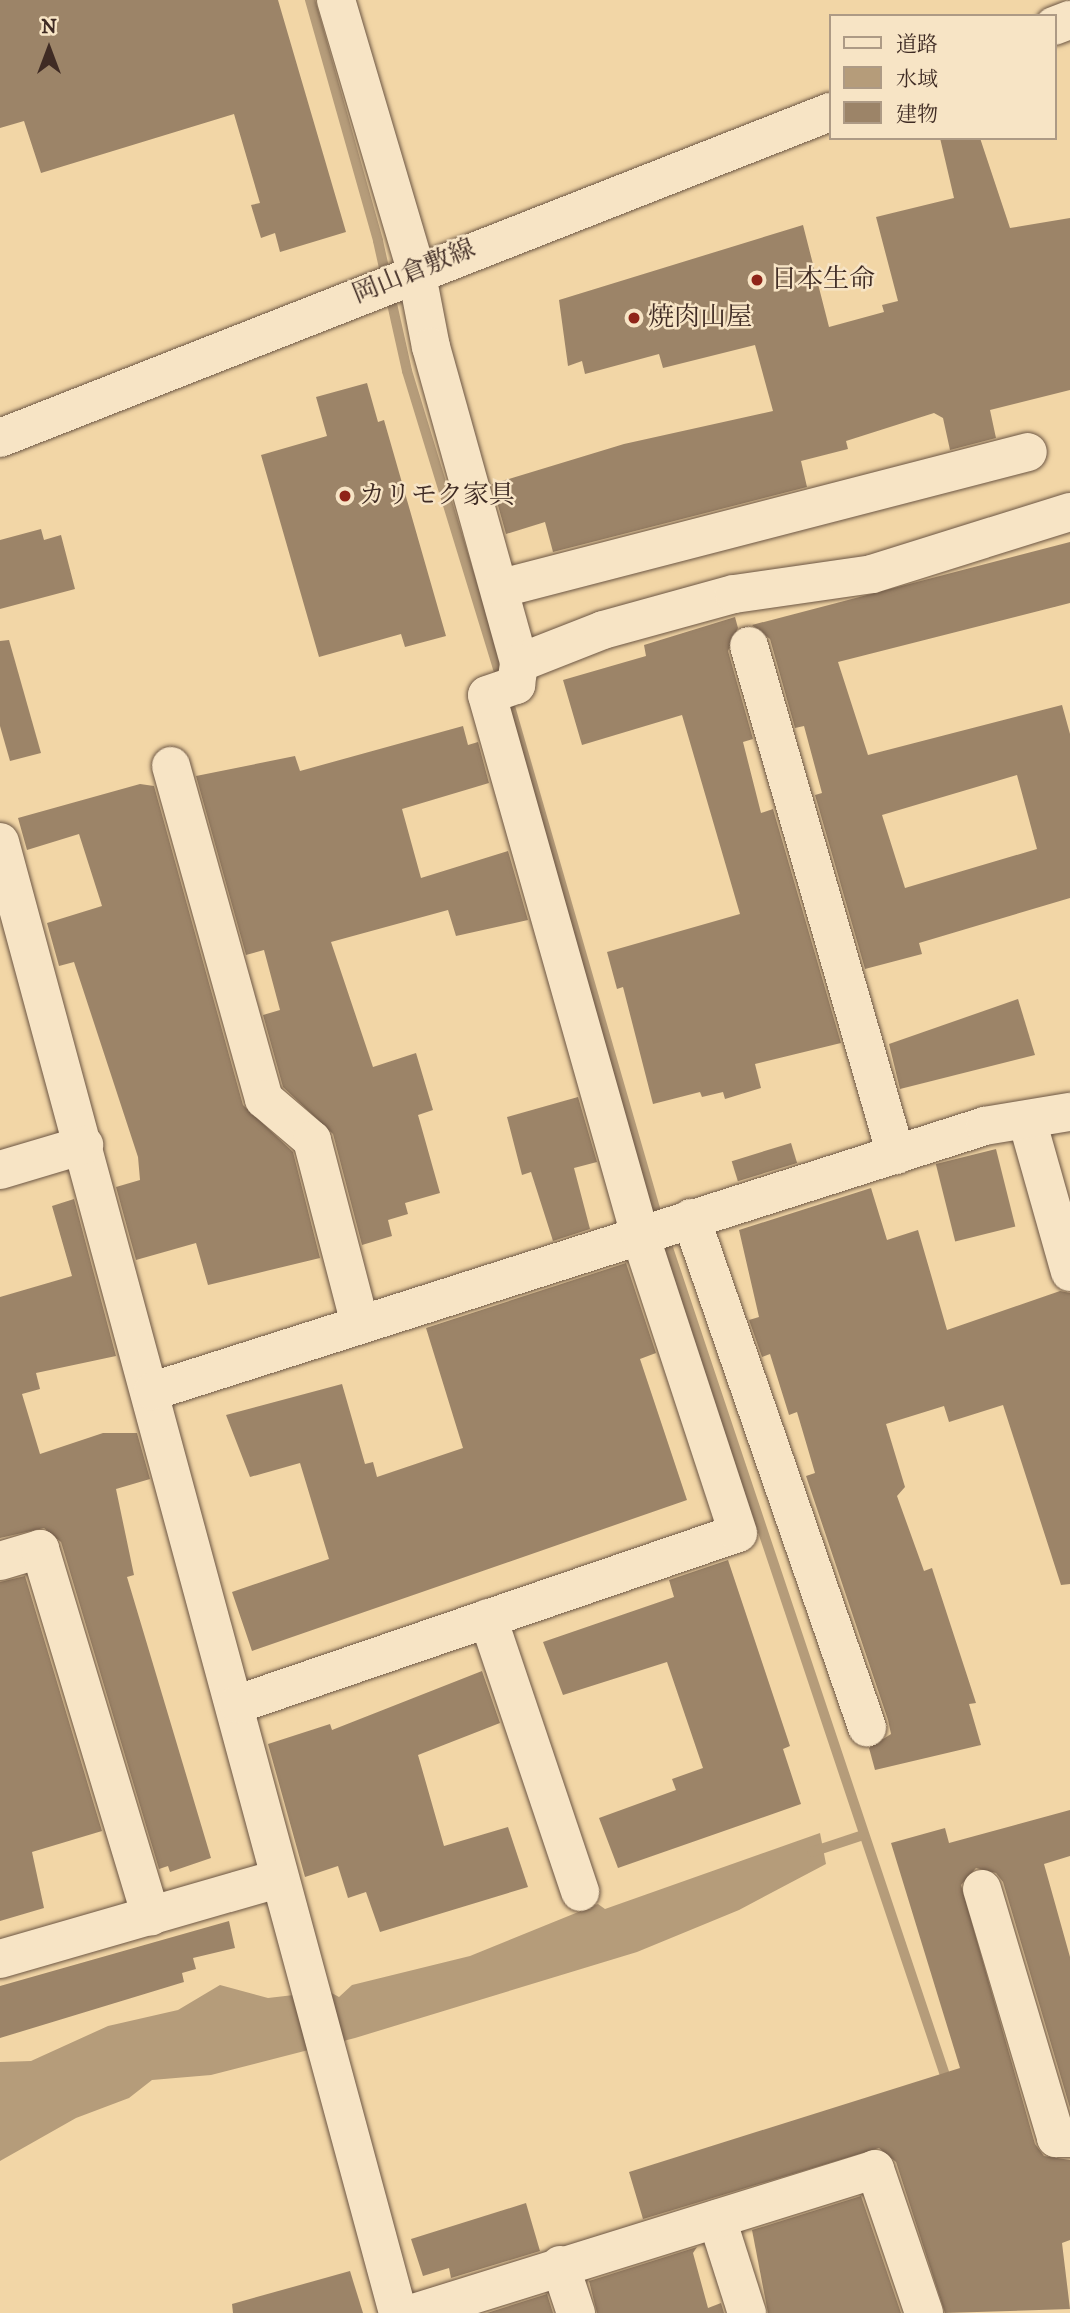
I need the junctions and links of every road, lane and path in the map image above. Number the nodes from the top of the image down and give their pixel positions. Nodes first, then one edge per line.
1 (336, 0) edge
2 (828, 113) edge
3 (400, 277) junction
4 (0, 438) edge
5 (1028, 452) dead end
6 (1070, 512) edge
7 (502, 588) junction
8 (749, 646) dead end
9 (508, 681) junction
10 (171, 766) dead end
11 (0, 842) edge
12 (1070, 1112) edge
13 (1027, 1120) junction
14 (84, 1145) junction
15 (896, 1155) junction
16 (0, 1170) edge
17 (664, 1227) junction
18 (1070, 1272) edge
19 (360, 1324) junction
20 (153, 1391) junction
21 (0, 1561) edge
22 (488, 1618) junction
23 (237, 1704) junction
24 (867, 1727) dead end
25 (277, 1879) junction
26 (982, 1889) dead end
27 (580, 1892) dead end
28 (151, 1917) junction
29 (0, 1959) edge
30 (1070, 2138) edge
31 (717, 2219) junction
32 (560, 2265) junction
33 (398, 2313) edge
34 (414, 2313) edge
35 (576, 2313) edge
36 (747, 2313) edge
37 (924, 2313) edge

1 - 3 street
2 - 3 street, 岡山倉敷線
3 - 4 street, 岡山倉敷線
3 - 7 street
5 - 7 street
6 - 9 street
7 - 9 street
8 - 15 street
9 - 17 street
10 - 19 street
11 - 14 street
12 - 13 street
13 - 15 street
13 - 18 street
14 - 16 street
14 - 20 street
15 - 17 street
17 - 19 street
17 - 22 street
17 - 24 street
19 - 20 street
20 - 23 street
21 - 28 street
22 - 23 street
22 - 27 street
23 - 25 street
25 - 28 street
25 - 33 street
26 - 30 street
28 - 29 street
31 - 32 street
31 - 36 street
31 - 37 street
32 - 34 street
32 - 35 street

